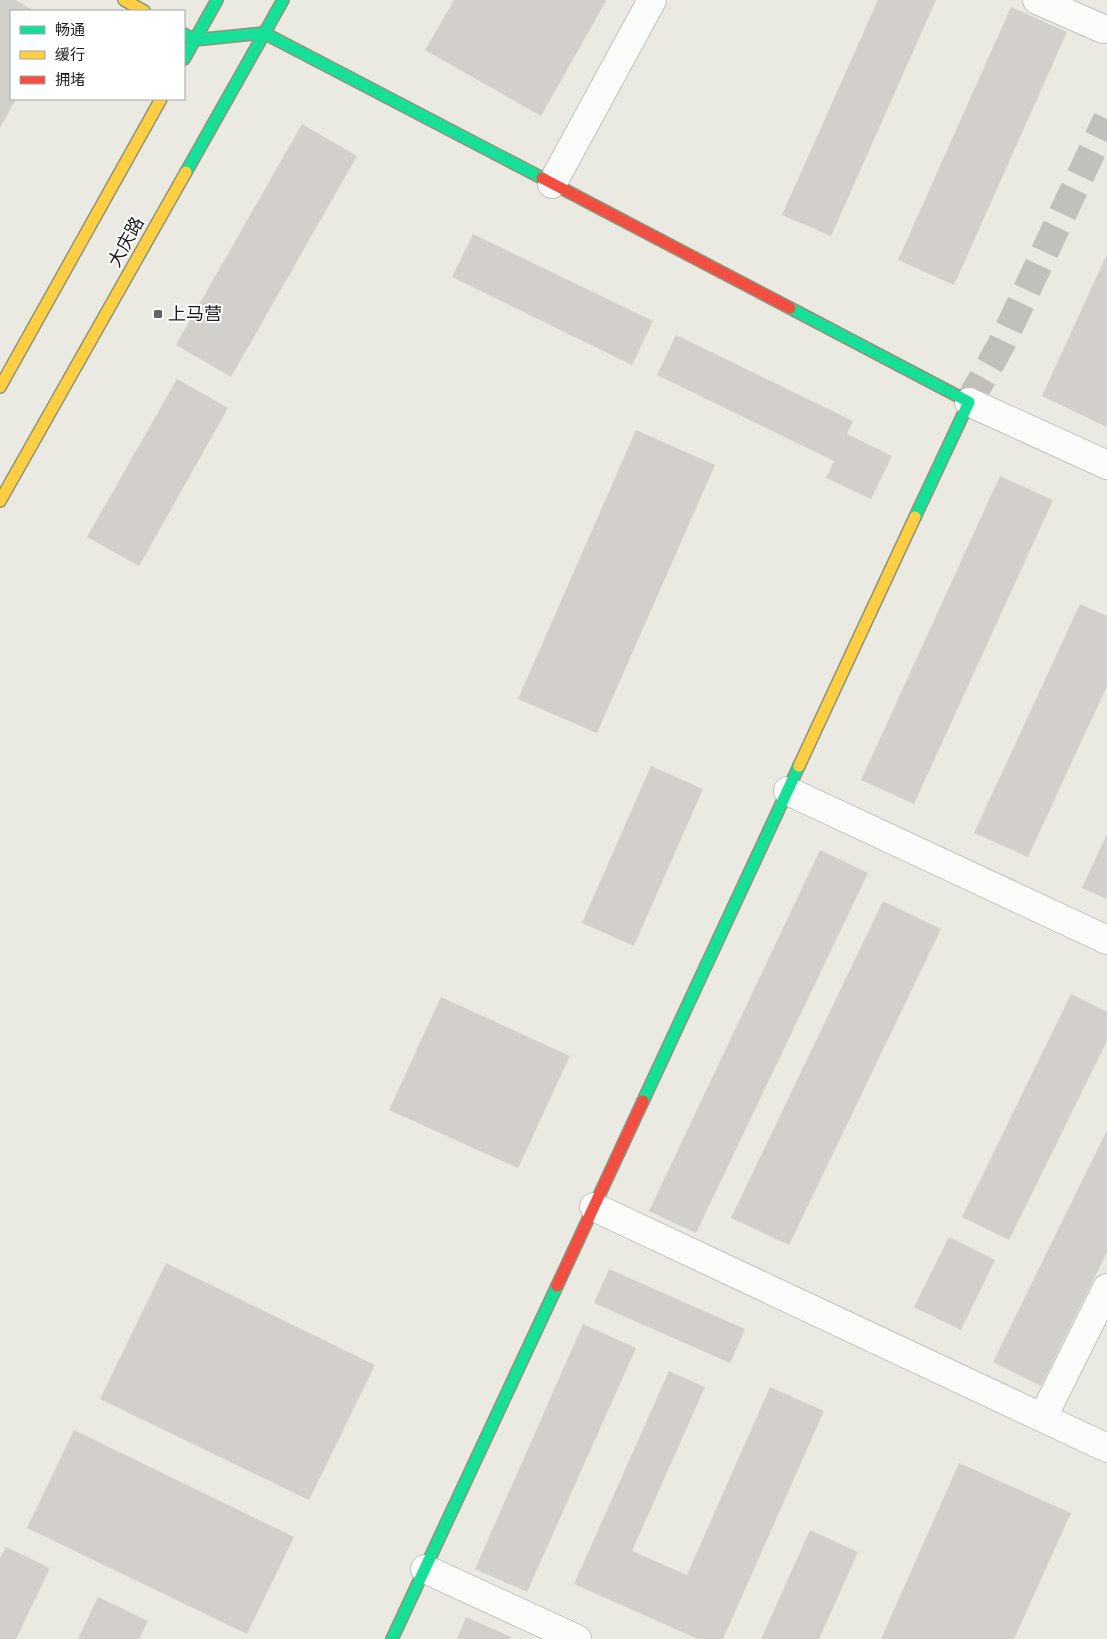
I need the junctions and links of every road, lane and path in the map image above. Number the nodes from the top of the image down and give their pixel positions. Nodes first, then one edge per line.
1 (124, 0) edge
2 (217, 0) edge
3 (283, 0) edge
4 (652, 0) edge
5 (1037, 0) edge
6 (142, 10) edge
7 (1103, 29) dead end
8 (264, 34) junction
9 (189, 37) edge
10 (185, 55) edge
11 (160, 100) edge
12 (552, 184) junction
13 (0, 387) edge
14 (969, 402) junction
15 (1107, 465) edge
16 (0, 501) edge
17 (788, 791) junction
18 (1107, 940) edge
19 (594, 1207) junction
20 (1107, 1288) edge
21 (1043, 1417) junction
22 (1107, 1448) edge
23 (424, 1569) junction
24 (392, 1639) edge
25 (577, 1639) edge

1 - 6 street
2 - 9 street
3 - 8 street, 大庆路
4 - 12 street
5 - 7 street
8 - 9 street
8 - 12 street
8 - 16 street, 大庆路
9 - 10 street
11 - 13 street
12 - 14 street
14 - 15 street
14 - 17 street
17 - 18 street
17 - 19 street
19 - 21 street
19 - 23 street
20 - 21 street
21 - 22 street
23 - 24 street
23 - 25 street

